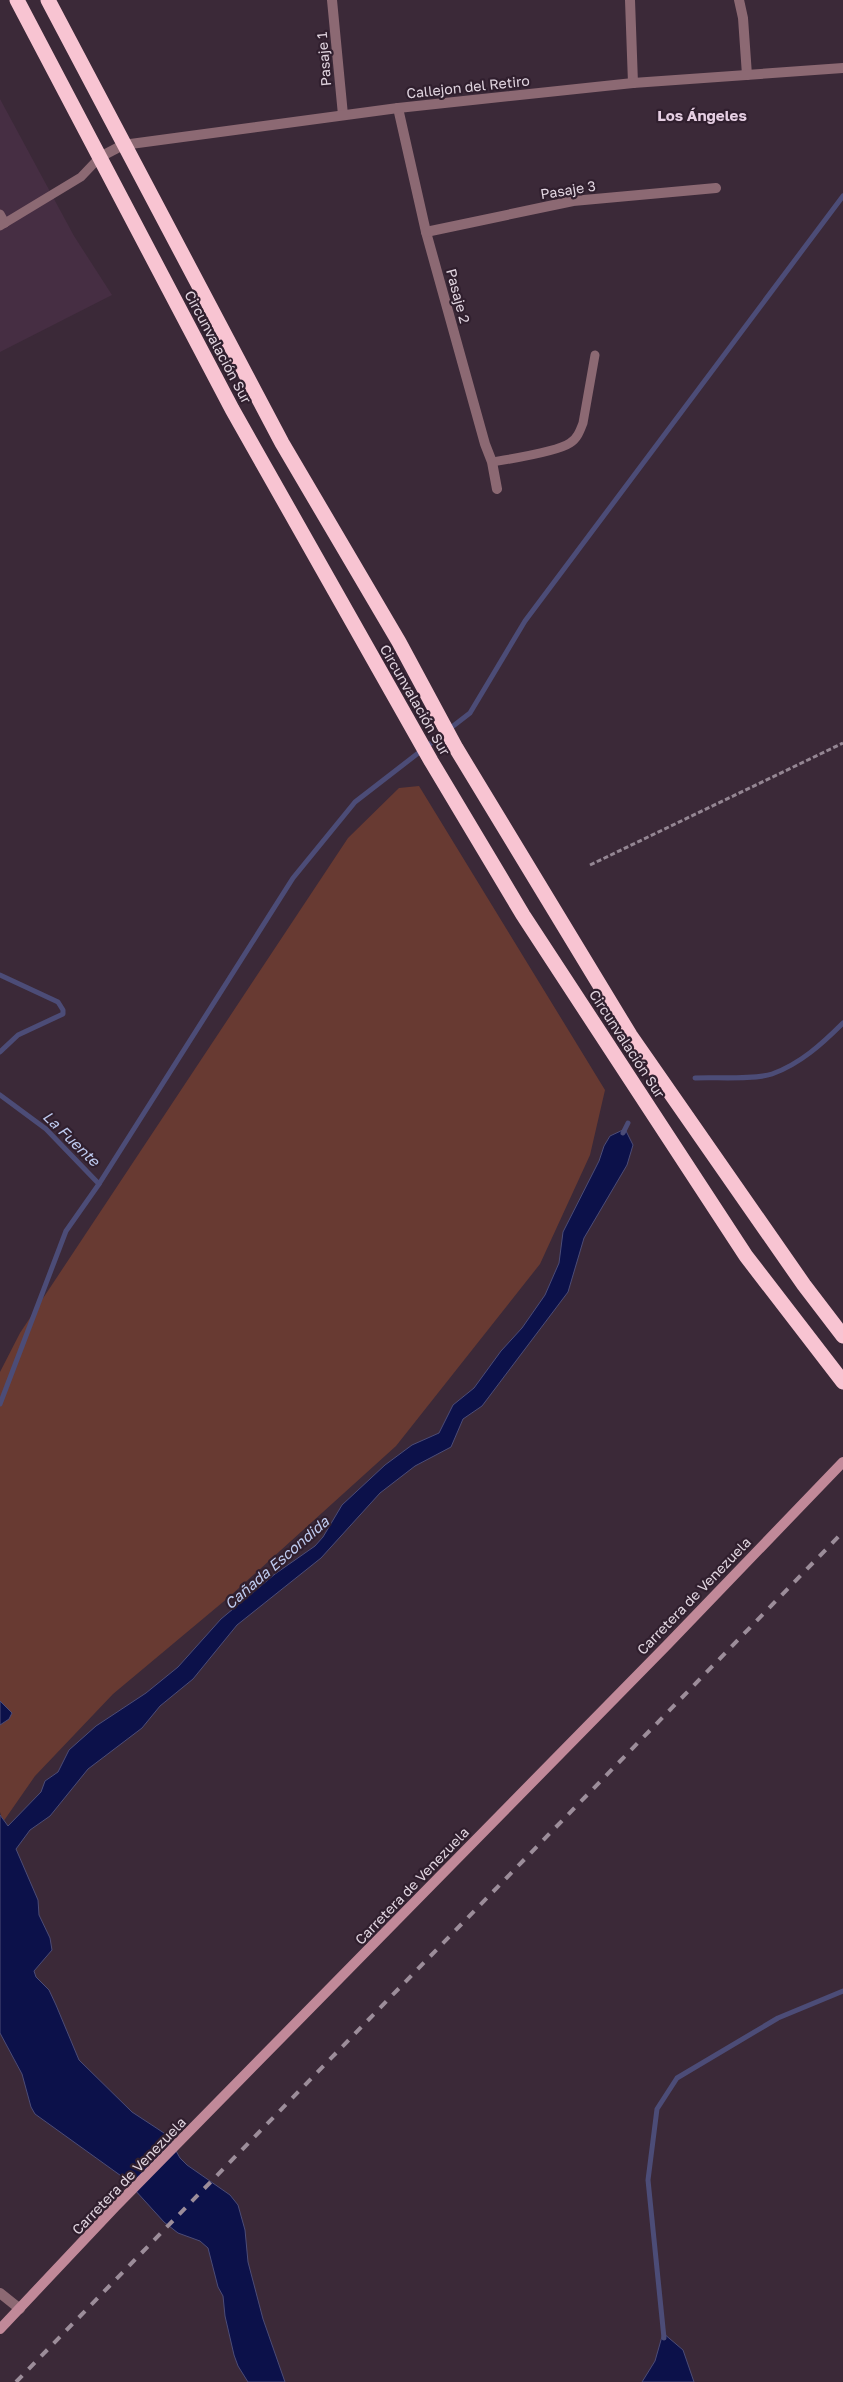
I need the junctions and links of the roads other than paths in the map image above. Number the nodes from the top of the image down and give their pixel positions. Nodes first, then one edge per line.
1 (17, 0) edge
2 (48, 0) edge
3 (332, 0) edge
4 (630, 0) edge
5 (738, 0) edge
6 (843, 68) edge
7 (747, 75) junction
8 (633, 83) junction
9 (398, 108) junction
10 (342, 115) junction
11 (124, 146) junction
12 (100, 157) junction
13 (716, 188) dead end
14 (0, 214) edge
15 (2, 225) edge
16 (426, 232) junction
17 (595, 355) dead end
18 (492, 462) junction
19 (497, 489) dead end
20 (843, 1336) edge
21 (843, 1382) edge
22 (843, 1462) edge
23 (0, 2293) edge
24 (20, 2309) junction
25 (0, 2330) edge

1 - 12 highway, Circunvalación Sur
2 - 11 highway, Circunvalación Sur
3 - 10 street, Pasaje 1
4 - 8 street
5 - 7 street
6 - 7 street, Callejon del Retiro
7 - 8 street, Callejon del Retiro
8 - 9 street, Callejon del Retiro
9 - 10 street, Callejon del Retiro
9 - 16 street, Pasaje 2
10 - 11 street, Callejon del Retiro
11 - 12 street, Callejon del Retiro
11 - 20 highway, Circunvalación Sur
12 - 15 lane
12 - 21 highway, Circunvalación Sur
13 - 16 street, Pasaje 3
14 - 15 lane
16 - 18 street, Pasaje 2
17 - 18 lane
18 - 19 street, Pasaje 2
22 - 24 main road, Carretera de Venezuela
23 - 24 street
24 - 25 main road, Carretera de Venezuela

